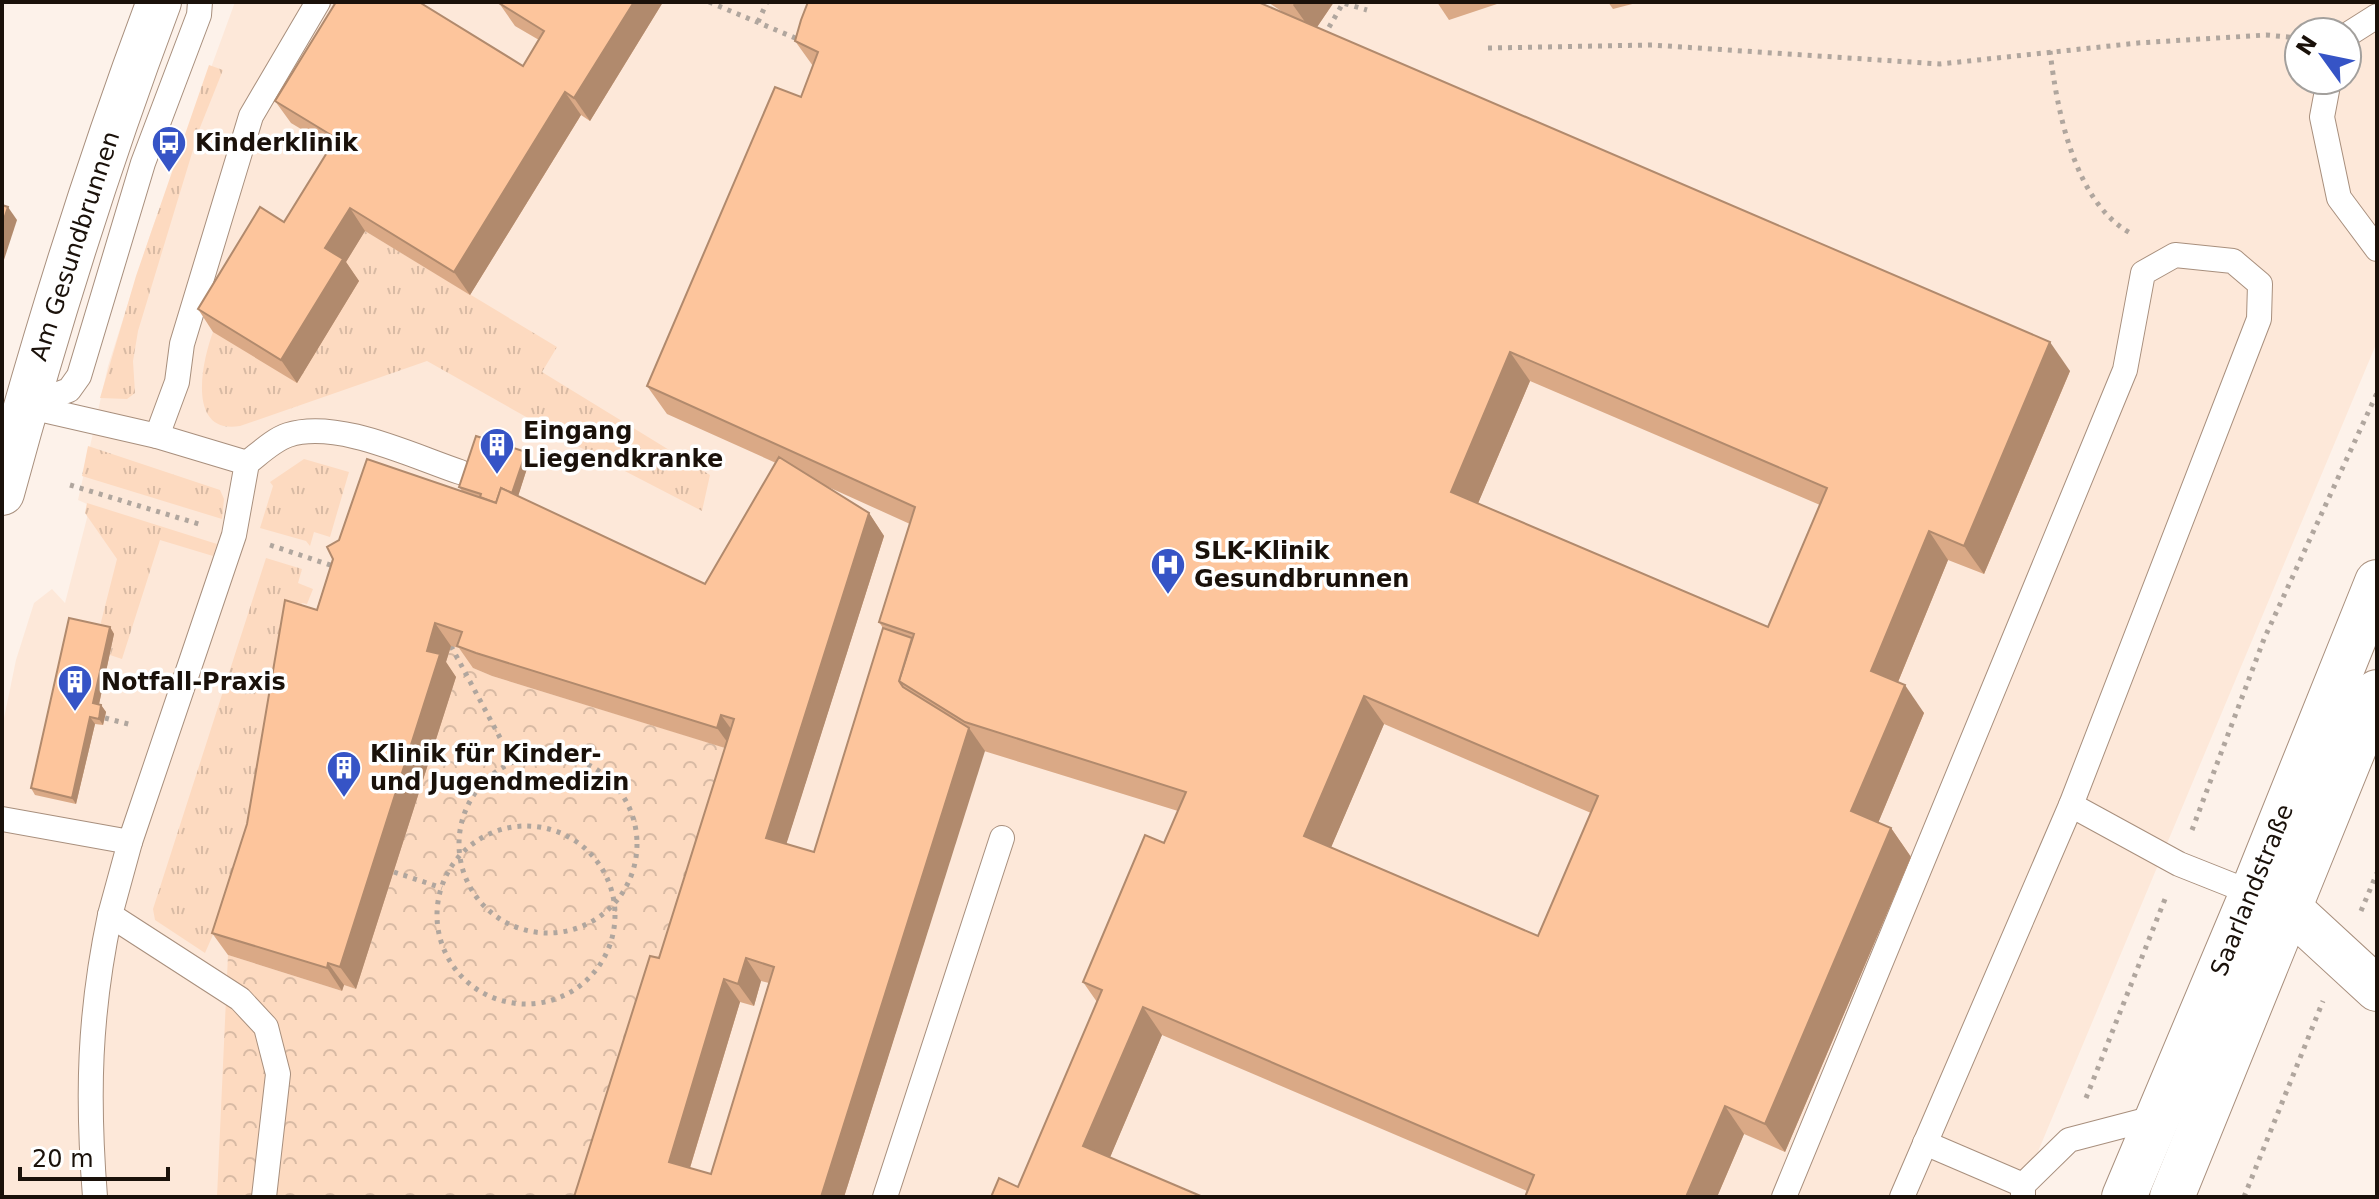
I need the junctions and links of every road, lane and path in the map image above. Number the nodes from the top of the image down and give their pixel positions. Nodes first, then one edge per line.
1 (159, 2) edge
2 (200, 2) edge
3 (318, 2) edge
4 (709, 2) edge
5 (767, 2) edge
6 (1367, 10) dead end
7 (758, 22) junction
8 (2283, 37) edge
9 (811, 44) edge
10 (1319, 44) edge
11 (1488, 48) dead end
12 (2050, 51) junction
13 (2326, 96) edge
14 (2377, 249) edge
15 (2175, 255) junction
16 (2377, 393) edge
17 (15, 426) edge
18 (157, 436) junction
19 (247, 463) junction
20 (460, 472) edge
21 (2, 493) edge
22 (2377, 582) edge
23 (451, 646) edge
24 (2377, 692) edge
25 (513, 762) junction
26 (2071, 805) junction
27 (2, 819) edge
28 (1002, 838) dead end
29 (130, 842) junction
30 (458, 856) junction
31 (2179, 864) junction
32 (394, 872) dead end
33 (2377, 873) edge
34 (442, 888) junction
35 (2271, 901) junction
36 (615, 904) junction
37 (110, 915) junction
38 (2342, 954) junction
39 (2377, 989) edge
40 (2157, 1117) junction
41 (2069, 1140) junction
42 (1925, 1143) junction
43 (2023, 1191) edge
44 (95, 1197) edge
45 (264, 1197) edge
46 (885, 1197) edge
47 (1784, 1197) edge
48 (1902, 1197) edge
49 (2124, 1197) edge
50 (2172, 1197) edge
51 (2244, 1197) edge

1 - 17 main road, Am Gesundbrunnen
2 - 17 lane
3 - 18 lane
4 - 7 path
5 - 7 path
6 - 10 path
7 - 9 path
8 - 12 path
11 - 12 path
12 - 15 path
13 - 14 lane
15 - 26 lane
15 - 47 lane
16 - 31 path
17 - 18 lane
17 - 21 main road, Am Gesundbrunnen
18 - 19 lane
19 - 20 lane
19 - 29 lane
22 - 35 main road, Saarlandstraße
23 - 25 path
24 - 35 main road, Saarlandstraße
25 - 30 path
25 - 36 path
26 - 31 lane
26 - 42 lane
27 - 29 lane
28 - 46 lane
29 - 37 lane
30 - 34 path
30 - 36 path
30 - 36 path
31 - 35 lane
31 - 41 path
32 - 34 path
33 - 38 path
34 - 36 path
35 - 38 main road
35 - 40 main road, Saarlandstraße
35 - 50 main road, Saarlandstraße
37 - 44 lane
37 - 45 lane
38 - 39 main road
38 - 51 path
40 - 41 lane
40 - 49 main road, Saarlandstraße
41 - 43 lane
42 - 43 lane
42 - 48 lane

